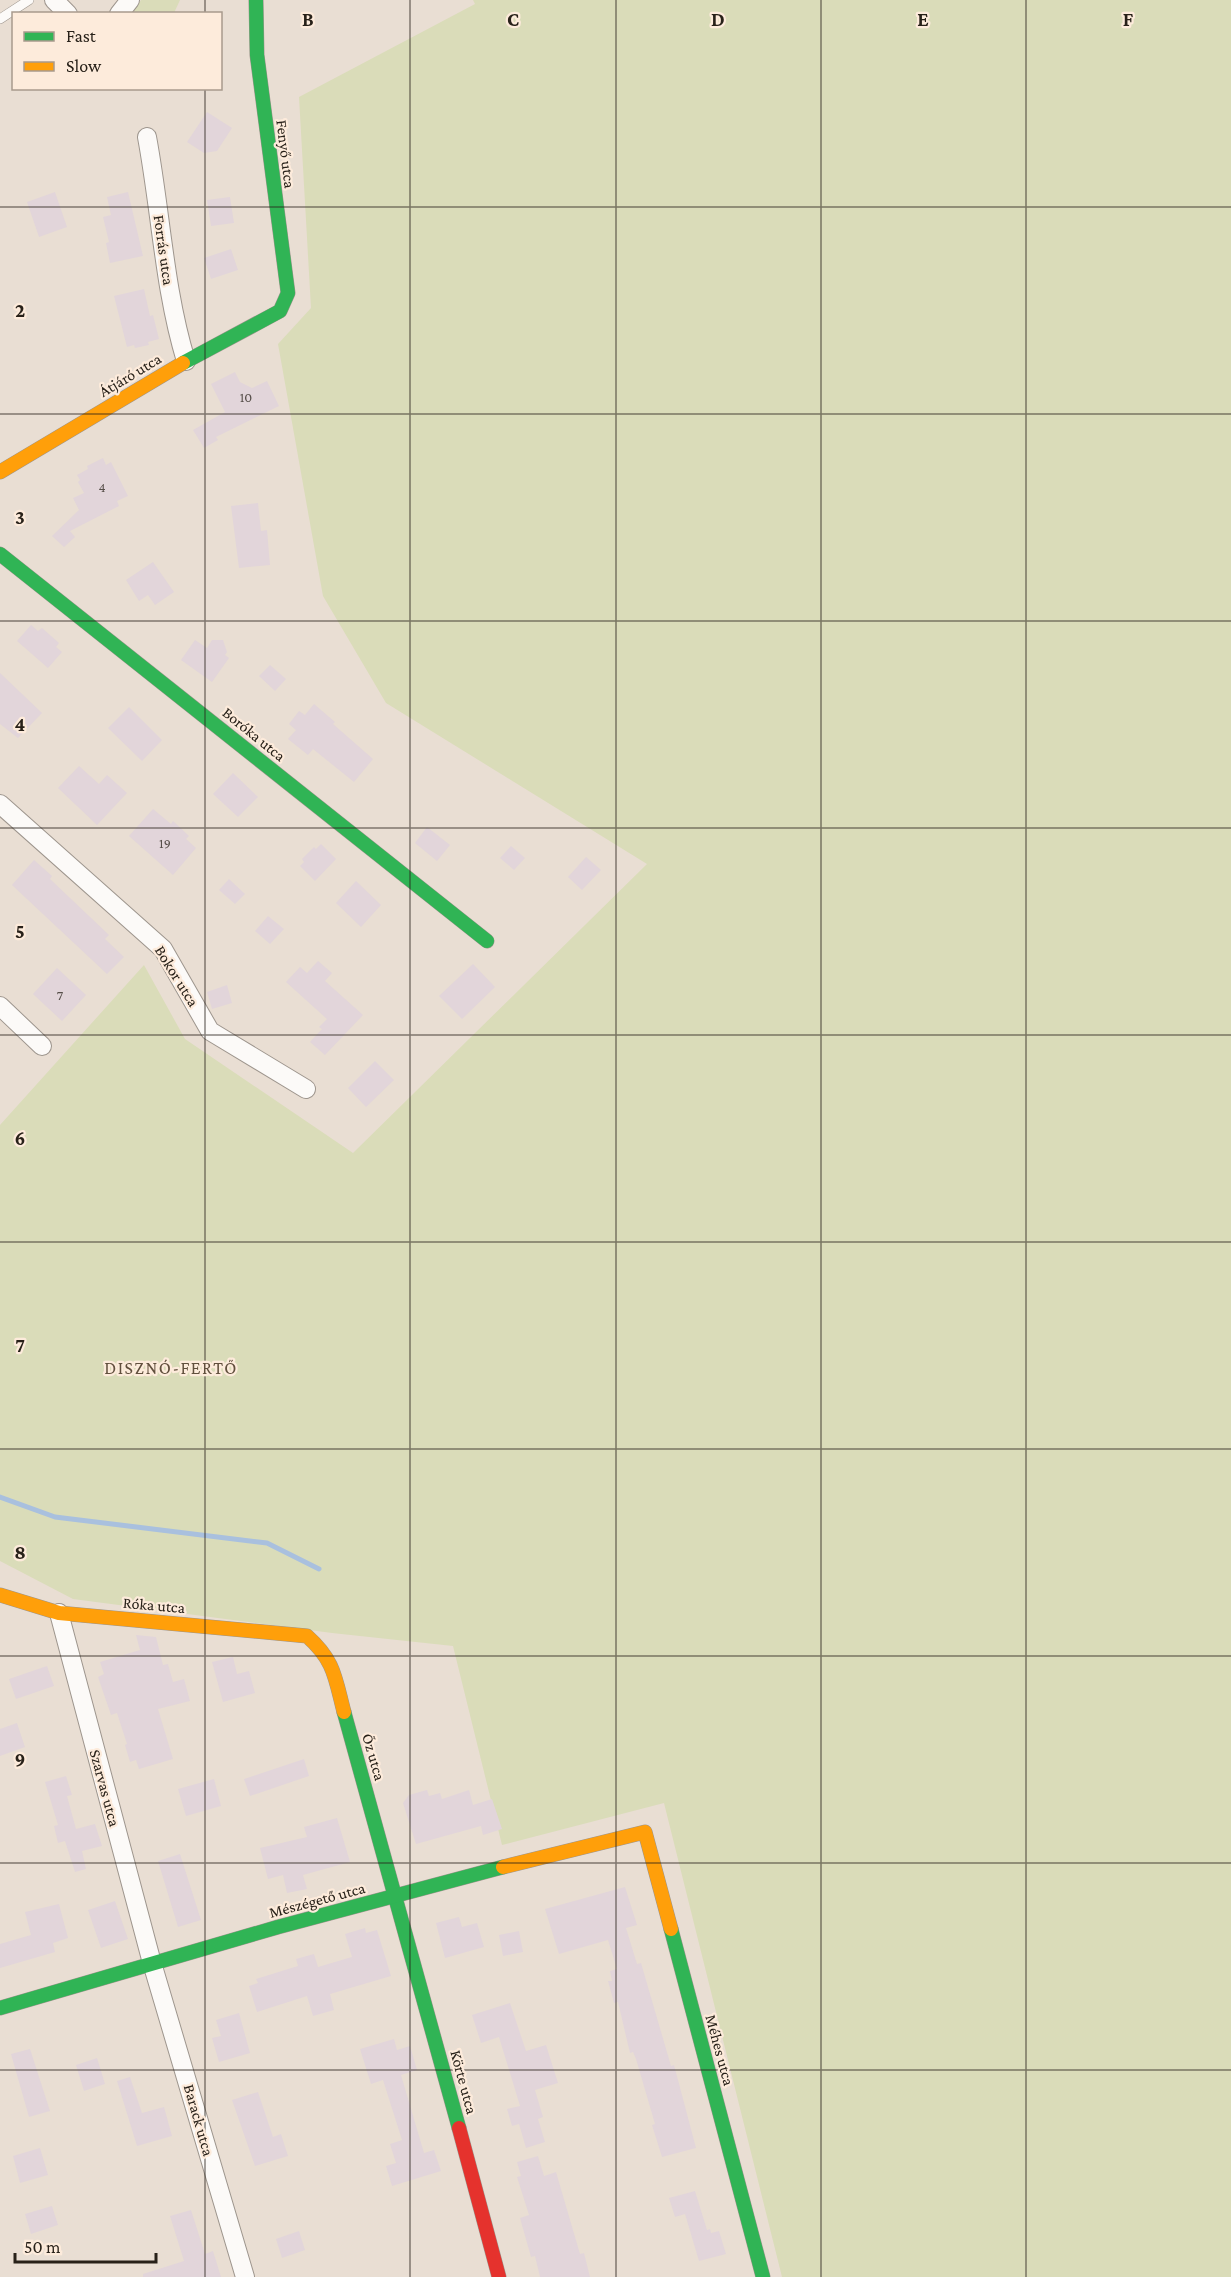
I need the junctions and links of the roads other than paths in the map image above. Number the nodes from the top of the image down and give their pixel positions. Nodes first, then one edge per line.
1 (29, 0) edge
2 (54, 0) edge
3 (130, 0) edge
4 (256, 0) edge
5 (66, 12) edge
6 (121, 12) edge
7 (0, 19) edge
8 (147, 137) dead end
9 (280, 311) joint
10 (186, 362) junction
11 (0, 472) edge
12 (0, 554) edge
13 (0, 804) edge
14 (487, 941) dead end
15 (0, 1006) edge
16 (42, 1046) dead end
17 (306, 1089) dead end
18 (0, 1595) edge
19 (59, 1613) junction
20 (307, 1636) joint
21 (645, 1832) joint
22 (396, 1895) junction
23 (152, 1963) junction
24 (0, 2008) edge
25 (245, 2277) edge
26 (499, 2277) edge
27 (763, 2277) edge

1 - 7 lane
2 - 5 street
3 - 6 street
4 - 9 street, Fenyő utca
8 - 10 street, Forrás utca
9 - 10 street, Átjáró utca
10 - 11 street, Átjáró utca
12 - 14 street, Boróka utca
13 - 17 street, Bokor utca
15 - 16 street
18 - 19 street, Róka utca
19 - 20 street, Róka utca
19 - 23 street, Szarvas utca
20 - 22 street, Őz utca
21 - 22 street, Mészégető utca
21 - 27 street, Méhes utca
22 - 23 street, Mészégető utca
22 - 26 street, Körte utca
23 - 24 street, Mészégető utca
23 - 25 street, Barack utca

